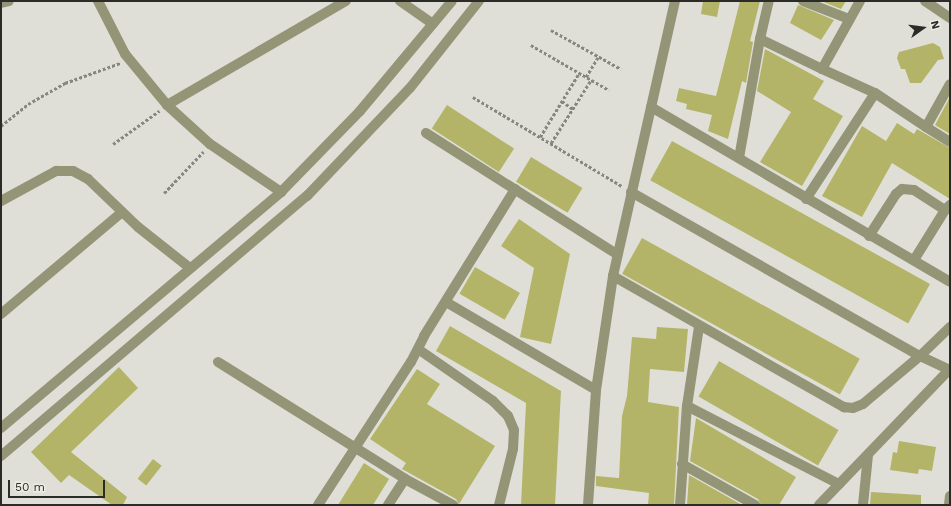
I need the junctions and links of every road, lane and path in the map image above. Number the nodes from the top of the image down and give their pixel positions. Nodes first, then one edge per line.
1 (9, 1) edge
2 (98, 1) edge
3 (346, 1) edge
4 (400, 1) edge
5 (452, 1) edge
6 (479, 1) edge
7 (676, 1) edge
8 (769, 1) edge
9 (803, 1) edge
10 (860, 1) edge
11 (927, 2) edge
12 (1, 3) edge
13 (950, 18) edge
14 (848, 19) junction
15 (433, 24) junction
16 (551, 30) dead end
17 (760, 39) junction
18 (531, 45) dead end
19 (598, 57) junction
20 (130, 60) junction
21 (620, 69) dead end
22 (822, 69) junction
23 (579, 73) junction
24 (586, 76) junction
25 (591, 80) junction
26 (950, 84) edge
27 (609, 90) dead end
28 (875, 93) junction
29 (473, 97) dead end
30 (562, 101) junction
31 (167, 104) junction
32 (651, 107) junction
33 (573, 109) junction
34 (1, 126) edge
35 (926, 127) junction
36 (426, 133) dead end
37 (540, 137) junction
38 (950, 142) edge
39 (551, 143) junction
40 (113, 144) dead end
41 (210, 144) junction
42 (739, 158) junction
43 (515, 189) junction
44 (281, 192) junction
45 (631, 192) junction
46 (164, 193) dead end
47 (806, 198) junction
48 (1, 202) edge
49 (948, 207) edge
50 (122, 212) junction
51 (869, 236) junction
52 (617, 254) junction
53 (914, 260) junction
54 (190, 268) junction
55 (613, 276) junction
56 (950, 282) edge
57 (446, 302) junction
58 (1, 314) edge
59 (699, 327) junction
60 (950, 327) edge
61 (418, 349) junction
62 (920, 356) junction
63 (218, 362) dead end
64 (950, 370) edge
65 (596, 390) junction
66 (687, 406) junction
67 (1, 428) edge
68 (355, 446) junction
69 (868, 455) junction
70 (1, 456) edge
71 (682, 464) junction
72 (406, 479) junction
73 (839, 484) junction
74 (950, 496) edge
75 (822, 504) edge
76 (318, 505) edge
77 (388, 505) edge
78 (453, 505) edge
79 (499, 505) edge
80 (588, 505) edge
81 (680, 505) edge
82 (756, 505) edge
83 (863, 505) edge
84 (949, 505) edge

1 - 12 street
2 - 20 street
3 - 31 street
4 - 15 street
5 - 15 street
6 - 70 street
7 - 32 street
8 - 17 street
9 - 14 street
10 - 14 street
11 - 13 street
14 - 22 street
15 - 44 street
16 - 19 path
17 - 22 street
17 - 42 street
18 - 23 path
19 - 21 path
19 - 24 path
20 - 31 street
20 - 34 path
22 - 28 street
23 - 24 path
23 - 30 path
24 - 25 path
25 - 27 path
25 - 33 path
26 - 35 street
28 - 35 street
28 - 47 street
29 - 37 path
30 - 33 path
30 - 37 path
31 - 40 path
31 - 41 street
32 - 42 street
32 - 45 street
33 - 39 path
35 - 38 street
36 - 43 street
37 - 39 path
39 - 45 path
41 - 44 street
41 - 46 path
42 - 47 street
43 - 52 street
43 - 57 street
44 - 54 street
45 - 52 street
45 - 62 street
47 - 51 street
48 - 50 street
49 - 51 street
49 - 53 street
50 - 54 street
50 - 58 street
51 - 53 street
52 - 55 street
53 - 56 street
54 - 67 street
55 - 59 street
55 - 65 street
57 - 61 street
57 - 65 street
59 - 62 street
59 - 66 street
60 - 62 street
61 - 68 street
61 - 79 street
62 - 64 street
63 - 68 street
64 - 69 street
65 - 80 street
66 - 71 street
66 - 73 street
68 - 72 street
68 - 76 street
69 - 73 street
69 - 83 street
71 - 81 street
71 - 82 street
72 - 77 street
72 - 78 street
73 - 75 street
74 - 84 street

